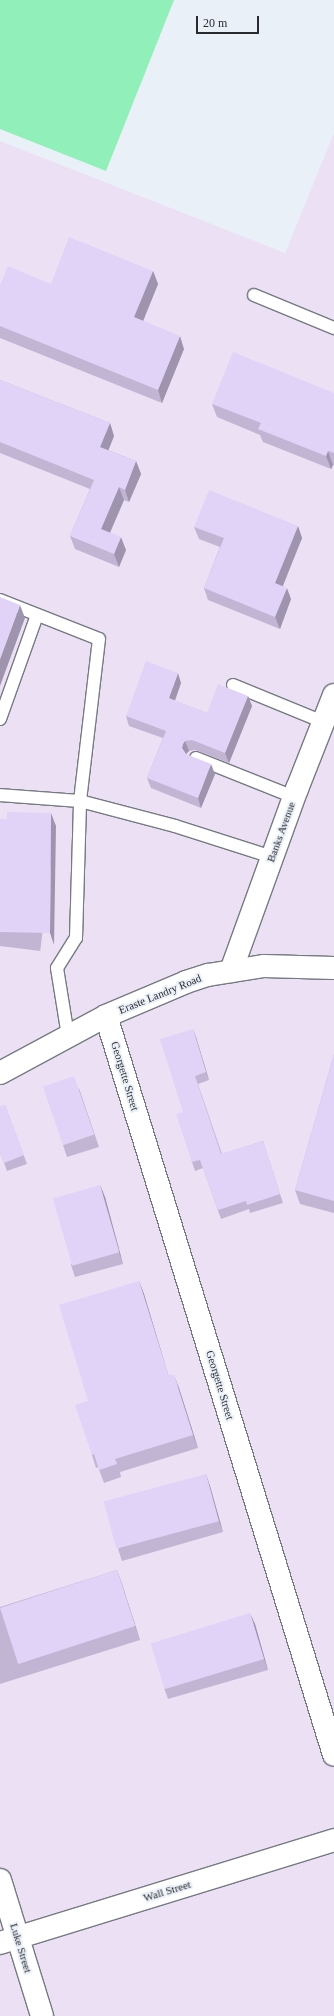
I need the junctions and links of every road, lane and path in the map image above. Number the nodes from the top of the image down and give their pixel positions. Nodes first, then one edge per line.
1 (254, 295) dead end
2 (334, 328) edge
3 (0, 600) edge
4 (37, 615) junction
5 (233, 685) dead end
6 (334, 695) edge
7 (0, 719) edge
8 (323, 722) junction
9 (193, 757) edge
10 (0, 795) edge
11 (294, 797) junction
12 (80, 800) junction
13 (272, 857) junction
14 (334, 968) edge
15 (231, 971) junction
16 (106, 1016) junction
17 (68, 1036) junction
18 (0, 1073) edge
19 (334, 1755) edge
20 (334, 1840) edge
21 (0, 1880) edge
22 (8, 1940) edge
23 (42, 2016) edge

1 - 2 lane
3 - 4 lane
4 - 7 lane
4 - 12 lane
5 - 8 lane
6 - 8 street, Banks Avenue
8 - 11 street, Banks Avenue
9 - 11 lane
10 - 12 lane
11 - 13 street, Banks Avenue
12 - 13 lane
12 - 17 lane
13 - 15 street, Banks Avenue
14 - 15 street, Eraste Landry Road
15 - 16 street, Eraste Landry Road
16 - 17 street, Eraste Landry Road
16 - 19 street, Georgette Street
17 - 18 street, Eraste Landry Road
20 - 22 street, Wall Street
21 - 22 street, Luke Street
22 - 23 street, Luke Street

